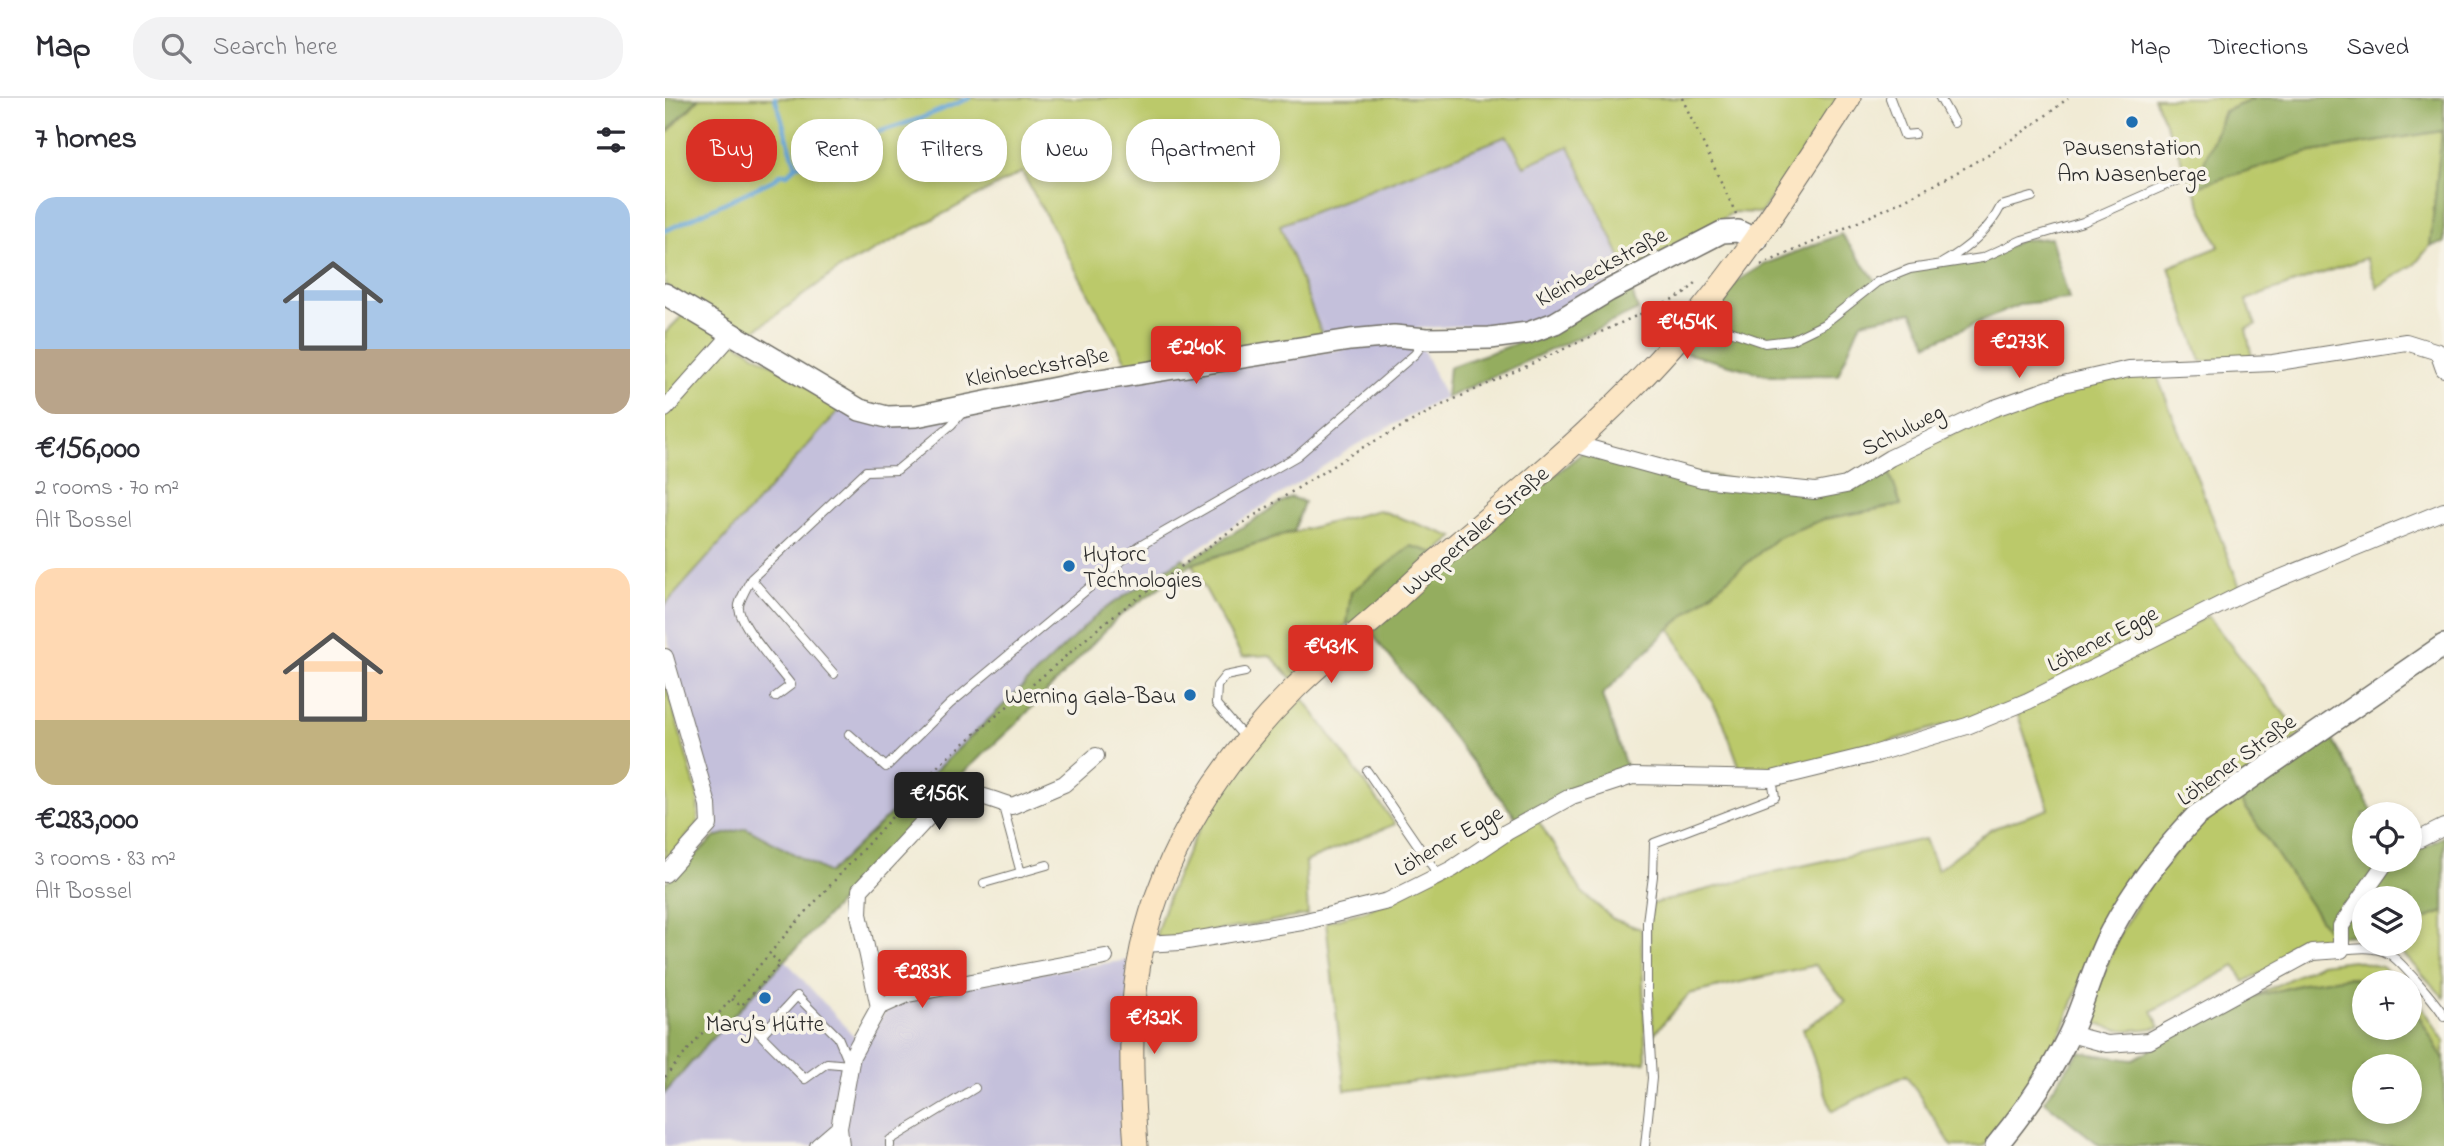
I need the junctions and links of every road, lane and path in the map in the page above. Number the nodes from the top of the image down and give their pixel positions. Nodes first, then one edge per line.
1 (1682, 98) edge
2 (1849, 98) edge
3 (1890, 98) edge
4 (1940, 98) edge
5 (2068, 98) edge
6 (1954, 123) dead end
7 (1915, 134) dead end
8 (2182, 178) dead end
9 (1728, 192) dead end
10 (2032, 197) dead end
11 (1757, 240) junction
12 (1937, 266) junction
13 (1752, 268) dead end
14 (665, 294) edge
15 (1684, 294) dead end
16 (1696, 320) junction
17 (733, 333) junction
18 (1427, 339) junction
19 (2444, 369) edge
20 (971, 404) junction
21 (665, 410) edge
22 (1574, 444) junction
23 (2444, 510) edge
24 (751, 579) junction
25 (2444, 645) edge
26 (665, 657) edge
27 (1245, 672) dead end
28 (834, 674) dead end
29 (775, 697) dead end
30 (849, 734) dead end
31 (1247, 741) junction
32 (1096, 756) dead end
33 (1367, 771) dead end
34 (1772, 779) junction
35 (1002, 803) junction
36 (2444, 827) edge
37 (2422, 838) edge
38 (1047, 865) dead end
39 (2379, 872) edge
40 (1021, 873) junction
41 (665, 874) edge
42 (1439, 876) junction
43 (984, 883) dead end
44 (1143, 944) junction
45 (2341, 950) junction
46 (770, 954) junction
47 (1105, 957) dead end
48 (732, 999) junction
49 (879, 1007) junction
50 (2444, 1016) edge
51 (748, 1022) dead end
52 (2070, 1034) junction
53 (761, 1035) junction
54 (851, 1065) junction
55 (665, 1077) edge
56 (975, 1087) dead end
57 (839, 1128) junction
58 (818, 1146) edge
59 (841, 1146) edge
60 (890, 1146) edge
61 (1136, 1146) edge
62 (1645, 1146) edge
63 (1996, 1146) edge

1 - 9 path
2 - 11 main road, Wuppertaler Straße
3 - 7 lane
4 - 6 lane
5 - 13 path
8 - 12 lane
10 - 12 lane
11 - 16 main road, Wuppertaler Straße
11 - 18 street, Kleinbeckstraße
12 - 16 lane
14 - 17 street, Kleinbeckstraße
15 - 46 path
16 - 22 main road, Wuppertaler Straße
17 - 20 street, Kleinbeckstraße
17 - 21 street
18 - 20 street, Kleinbeckstraße
18 - 30 lane
19 - 22 street, Schulweg
20 - 24 lane
22 - 31 main road, Wuppertaler Straße
23 - 34 street, Löhener Egge
24 - 28 lane
24 - 29 lane
25 - 52 street, Löhener Straße
26 - 41 street
27 - 31 lane
31 - 44 main road, Wuppertaler Straße
32 - 35 street
33 - 42 lane
34 - 42 street, Löhener Egge
34 - 62 lane
35 - 40 lane
35 - 49 street
36 - 37 street
38 - 40 lane
39 - 45 street
40 - 43 lane
42 - 44 street, Löhener Egge
44 - 61 main road, Wuppertaler Straße
45 - 50 lane
45 - 52 street
46 - 48 path
46 - 48 path
47 - 49 street
48 - 55 path
49 - 54 street
51 - 53 lane
52 - 63 street, Löhener Straße
53 - 54 lane
53 - 54 lane
54 - 57 street
56 - 60 lane
57 - 58 street
57 - 59 street

